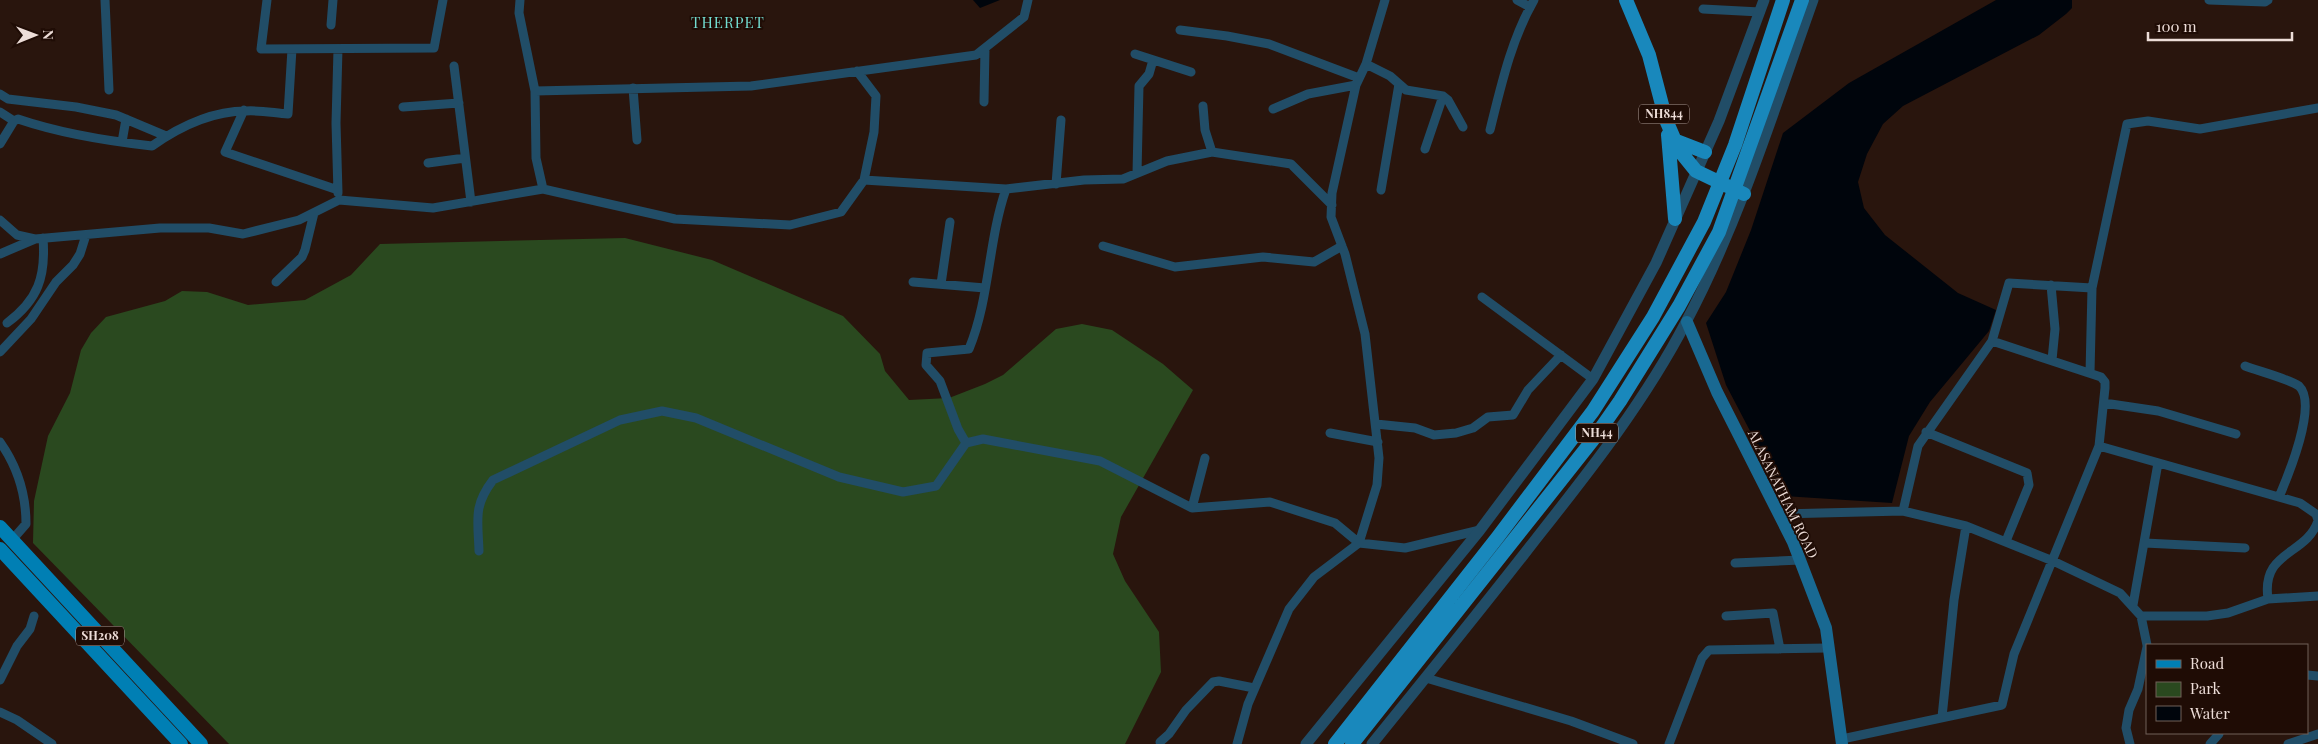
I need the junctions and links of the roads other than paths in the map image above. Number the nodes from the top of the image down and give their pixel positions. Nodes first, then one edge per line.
1 (105, 0) edge
2 (267, 0) edge
3 (333, 0) edge
4 (443, 0) edge
5 (520, 0) edge
6 (1028, 0) edge
7 (1385, 0) edge
8 (1517, 0) edge
9 (1626, 0) edge
10 (1764, 0) edge
11 (1784, 0) edge
12 (1802, 0) edge
13 (1813, 0) edge
14 (2209, 0) edge
15 (2268, 0) edge
16 (1532, 3) edge
17 (1703, 9) dead end
18 (1760, 12) junction
19 (331, 25) dead end
20 (1180, 30) dead end
21 (338, 48) junction
22 (985, 48) junction
23 (292, 49) junction
24 (1135, 54) dead end
25 (1153, 60) junction
26 (1366, 64) junction
27 (454, 66) dead end
28 (857, 71) junction
29 (1190, 72) dead end
30 (1358, 81) junction
31 (1399, 84) junction
32 (633, 88) junction
33 (109, 90) dead end
34 (535, 91) junction
35 (0, 94) edge
36 (1443, 96) junction
37 (984, 102) dead end
38 (459, 103) junction
39 (1203, 106) dead end
40 (403, 107) dead end
41 (2318, 108) edge
42 (1272, 109) dead end
43 (244, 110) junction
44 (0, 112) edge
45 (126, 119) junction
46 (1061, 120) dead end
47 (1666, 120) junction
48 (14, 121) junction
49 (1463, 127) dead end
50 (1490, 130) dead end
51 (166, 136) junction
52 (637, 140) dead end
53 (1674, 140) junction
54 (122, 142) junction
55 (0, 144) edge
56 (1425, 149) dead end
57 (1212, 152) junction
58 (1705, 152) junction
59 (465, 158) junction
60 (428, 163) dead end
61 (1696, 171) junction
62 (1137, 173) junction
63 (864, 180) junction
64 (1056, 184) junction
65 (543, 189) junction
66 (338, 190) junction
67 (1006, 190) junction
68 (1381, 190) dead end
69 (1744, 194) junction
70 (338, 200) junction
71 (471, 202) junction
72 (1332, 205) junction
73 (314, 213) junction
74 (1675, 219) junction
75 (0, 220) edge
76 (950, 222) dead end
77 (86, 235) junction
78 (39, 239) junction
79 (1103, 246) dead end
80 (1342, 246) junction
81 (0, 254) edge
82 (276, 282) dead end
83 (913, 282) dead end
84 (941, 284) junction
85 (2051, 285) junction
86 (985, 288) junction
87 (2092, 288) junction
88 (1482, 297) dead end
89 (1687, 322) junction
90 (7, 324) dead end
91 (1992, 341) junction
92 (0, 352) edge
93 (1561, 355) junction
94 (2052, 360) junction
95 (2245, 366) dead end
96 (2090, 373) junction
97 (1593, 379) junction
98 (2104, 403) junction
99 (1376, 424) junction
100 (1926, 432) junction
101 (1330, 433) dead end
102 (2236, 434) dead end
103 (0, 442) edge
104 (1378, 442) junction
105 (966, 443) junction
106 (2099, 446) junction
107 (1205, 458) dead end
108 (2158, 463) junction
109 (2279, 497) junction
110 (1192, 508) junction
111 (1903, 511) junction
112 (1780, 514) junction
113 (2318, 521) edge
114 (1966, 526) junction
115 (0, 527) edge
116 (1480, 530) junction
117 (12, 540) junction
118 (2006, 541) junction
119 (1359, 543) junction
120 (2145, 543) junction
121 (2245, 548) dead end
122 (0, 549) edge
123 (479, 551) dead end
124 (1800, 560) junction
125 (2053, 561) junction
126 (1735, 563) dead end
127 (2318, 596) edge
128 (2268, 599) junction
129 (2133, 605) junction
130 (34, 616) dead end
131 (1726, 616) dead end
132 (2141, 616) junction
133 (2147, 644) edge
134 (1828, 648) junction
135 (1780, 649) junction
136 (2146, 658) edge
137 (1426, 678) junction
138 (0, 680) edge
139 (1254, 688) junction
140 (0, 712) edge
141 (1942, 717) junction
142 (2218, 734) dead end
143 (2318, 734) edge
144 (1842, 741) edge
145 (1160, 743) edge
146 (1627, 743) edge
147 (52, 744) edge
148 (180, 744) edge
149 (201, 744) edge
150 (1237, 744) edge
151 (1306, 744) edge
152 (1335, 744) edge
153 (1352, 744) edge
154 (1372, 744) edge
155 (1670, 744) edge
156 (2130, 744) edge
157 (2210, 744) edge
158 (2288, 744) edge

1 - 33 street
2 - 23 street
3 - 19 street
4 - 21 street
5 - 34 street
6 - 22 street
7 - 26 street
8 - 16 street
9 - 47 highway, NH844
10 - 18 street
11 - 152 highway, NH44
12 - 153 highway, NH44
13 - 69 street
14 - 15 street
16 - 50 street
17 - 18 street
18 - 58 street
20 - 30 street
21 - 23 street
21 - 66 street
22 - 28 street
22 - 37 street
23 - 43 street
24 - 25 street
25 - 29 street
25 - 62 street
26 - 30 street
26 - 31 street
27 - 38 street
28 - 32 street
28 - 63 street
30 - 42 street
30 - 72 street
31 - 36 street
31 - 68 street
32 - 34 street
32 - 52 street
34 - 65 street
35 - 45 street
36 - 49 street
36 - 56 street
38 - 40 street
38 - 59 street
39 - 57 street
41 - 87 street
43 - 51 street
43 - 66 street
44 - 48 street
45 - 51 street
45 - 54 street
46 - 64 street
47 - 53 highway, NH844
47 - 74 highway
48 - 54 street
48 - 55 street
51 - 54 street
53 - 58 highway
53 - 61 highway, NH844
57 - 62 street
57 - 72 street
58 - 61 street
59 - 60 street
59 - 71 street
61 - 69 highway, NH844
61 - 74 street
62 - 64 street
63 - 65 street
63 - 67 street
64 - 67 street
65 - 71 street
66 - 70 street
67 - 86 street
69 - 89 street
70 - 71 street
70 - 73 street
72 - 80 street
73 - 77 street
73 - 82 street
74 - 97 street
75 - 78 street
76 - 84 street
77 - 78 street
77 - 92 street
78 - 81 street
78 - 90 street
79 - 80 street
80 - 99 street
83 - 84 street
84 - 86 street
85 - 87 street
85 - 91 street
85 - 94 street
86 - 105 street
87 - 96 street
88 - 93 street
89 - 112 main road, ALASANATHAM ROAD
89 - 137 street
91 - 94 street
91 - 100 street
93 - 97 street
93 - 99 street
94 - 96 street
95 - 109 street
96 - 98 street
97 - 116 street
98 - 102 street
98 - 106 street
99 - 104 street
100 - 111 street
100 - 118 street
101 - 104 street
103 - 117 street
104 - 119 street
105 - 110 street
105 - 123 street
106 - 108 street
106 - 125 street
107 - 110 street
108 - 109 street
108 - 120 street
109 - 113 street
110 - 119 street
111 - 112 street
111 - 114 street
112 - 124 main road, ALASANATHAM ROAD
113 - 128 street
114 - 118 street
114 - 141 street
115 - 117 main road, SH208
116 - 119 street
116 - 151 street
117 - 149 main road, SH208
118 - 125 street
119 - 139 street
120 - 121 street
120 - 129 street
122 - 148 main road, SH208
124 - 126 street
124 - 134 main road, ALASANATHAM ROAD
125 - 129 street
125 - 141 street
127 - 128 street
128 - 132 street
129 - 132 street
130 - 138 street
131 - 135 street
132 - 133 street
134 - 135 street
134 - 144 main road, ALASANATHAM ROAD
135 - 155 street
136 - 156 street
137 - 146 street
137 - 154 street
139 - 145 street
139 - 150 street
140 - 147 street
141 - 144 street
142 - 157 street
143 - 158 street

